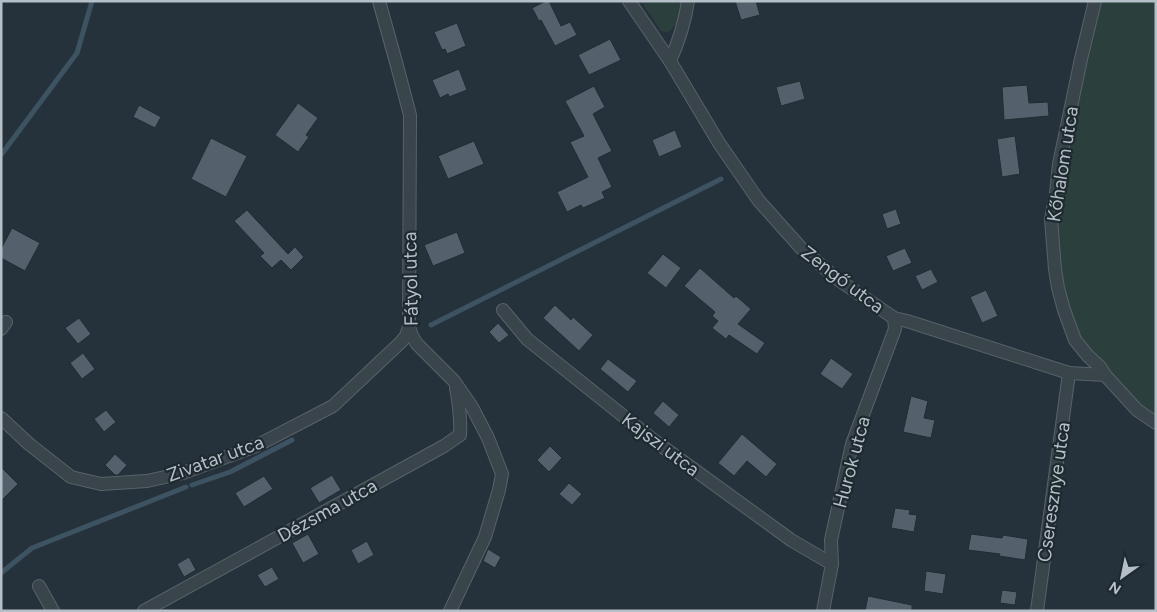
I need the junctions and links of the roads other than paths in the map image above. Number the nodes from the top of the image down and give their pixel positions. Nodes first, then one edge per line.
1 (379, 1) edge
2 (629, 1) edge
3 (688, 1) edge
4 (1095, 1) edge
5 (670, 61) junction
6 (503, 310) dead end
7 (894, 318) junction
8 (408, 327) junction
9 (1069, 373) junction
10 (1105, 375) junction
11 (454, 381) junction
12 (1, 418) edge
13 (1156, 423) edge
14 (832, 564) junction
15 (39, 586) dead end
16 (53, 611) edge
17 (144, 611) edge
18 (450, 611) edge
19 (823, 611) edge
20 (1036, 611) edge

1 - 8 street, Fátyol utca
2 - 5 street, Zengő utca
3 - 5 street
4 - 10 street, Kőhalom utca
5 - 7 street, Zengő utca
6 - 14 street, Kajszi utca
7 - 9 street, Zengő utca
7 - 14 street, Hurok utca
8 - 11 street, Fátyol utca
8 - 12 street, Zivatar utca
9 - 10 street, Zengő utca
9 - 20 street, Cseresznye utca
10 - 13 street
11 - 17 street, Dézsma utca
11 - 18 street, Fátyol utca
14 - 19 street, Hurok utca
15 - 16 street

